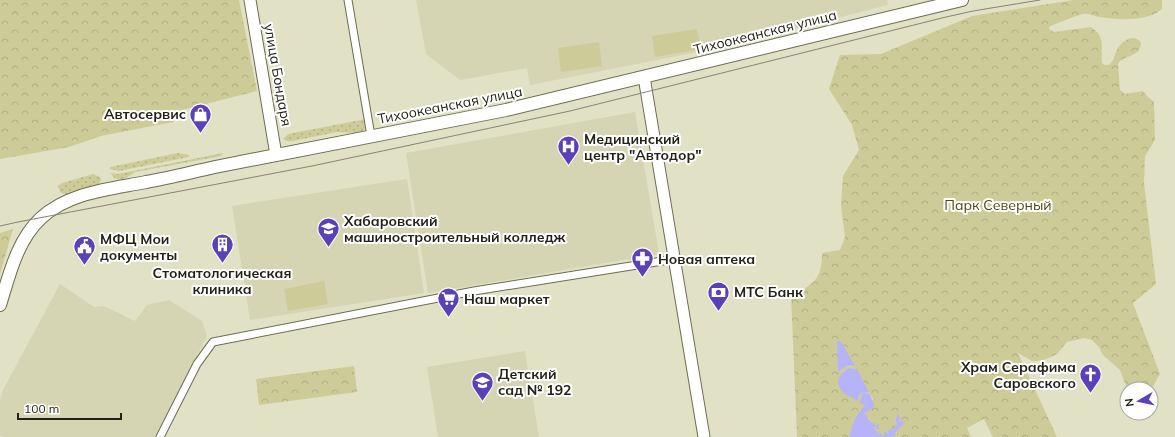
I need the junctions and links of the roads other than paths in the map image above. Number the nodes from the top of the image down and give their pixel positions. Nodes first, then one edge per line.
1 (250, 0) edge
2 (348, 0) edge
3 (962, 0) edge
4 (644, 77) junction
5 (371, 136) junction
6 (276, 155) junction
7 (675, 258) junction
8 (0, 305) edge
9 (160, 437) edge
10 (704, 437) edge

1 - 6 main road, улица Бондаря
2 - 5 street
3 - 4 main road, Тихоокеанская улица
4 - 5 main road, Тихоокеанская улица
4 - 7 main road
5 - 6 main road, Тихоокеанская улица
6 - 8 main road, Тихоокеанская улица
7 - 9 street
7 - 10 main road

